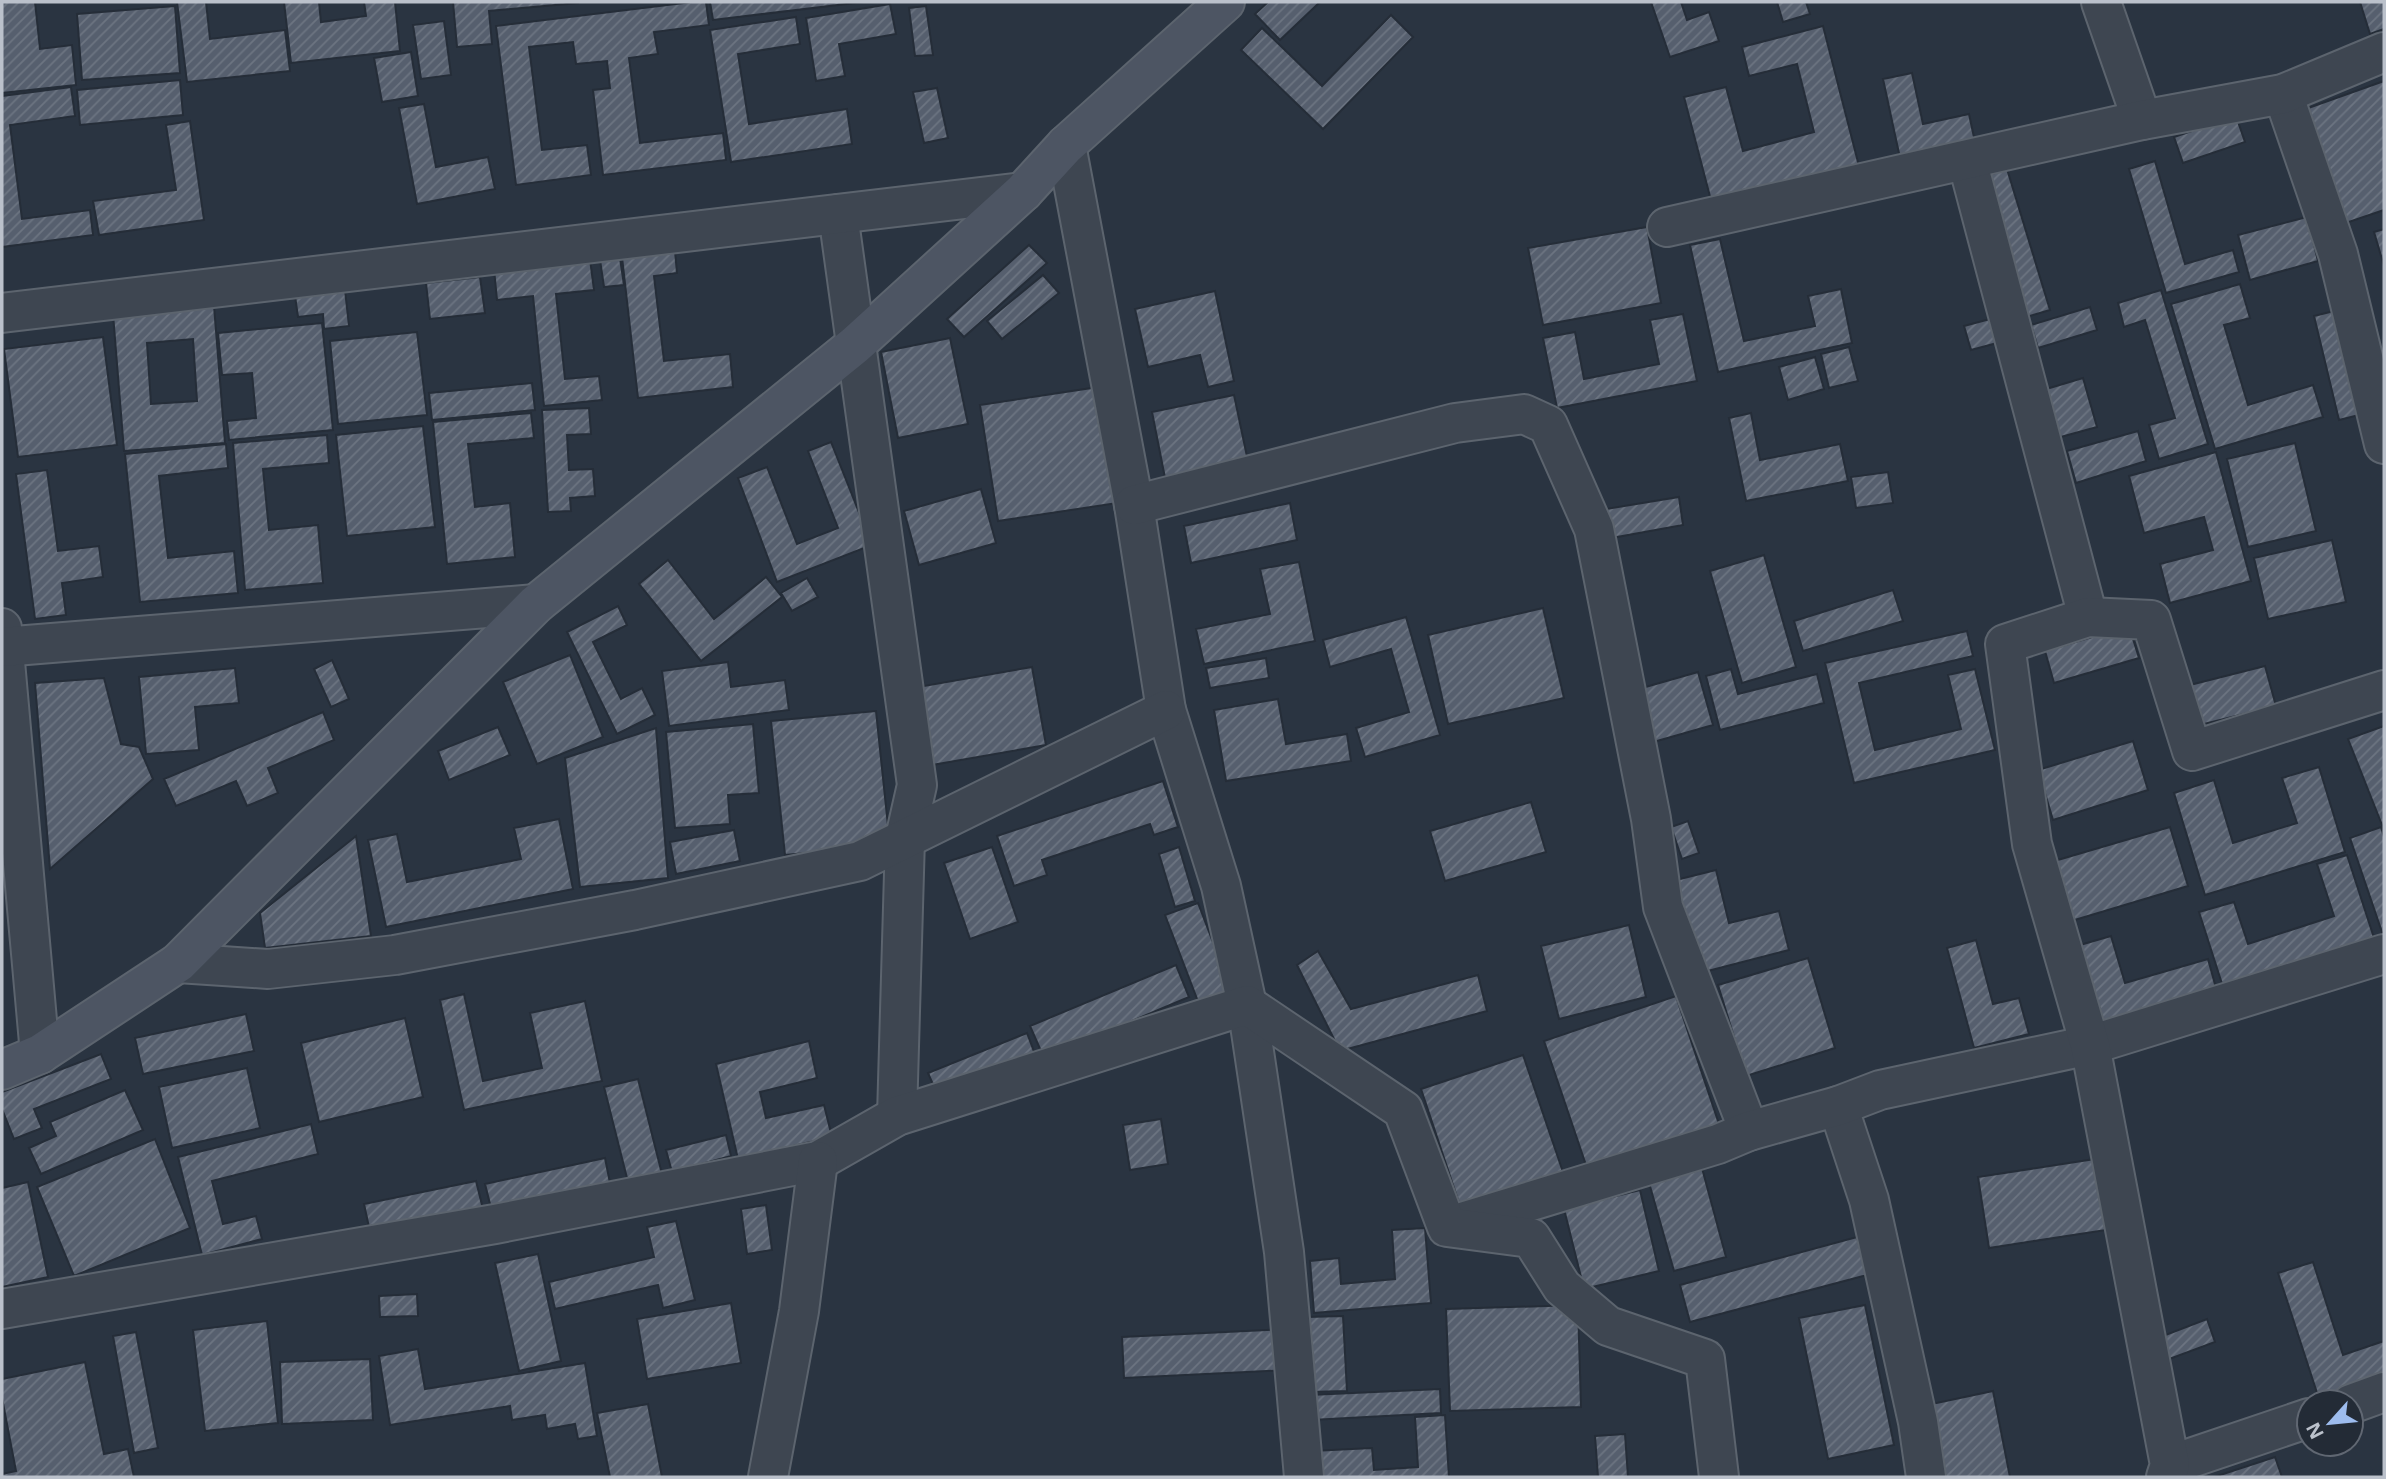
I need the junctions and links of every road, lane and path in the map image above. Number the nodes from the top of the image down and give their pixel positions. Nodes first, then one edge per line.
1 (1225, 2) edge
2 (2101, 2) edge
3 (2384, 52) edge
4 (2283, 94) junction
5 (2142, 120) junction
6 (1066, 145) junction
7 (1967, 160) junction
8 (1023, 192) junction
9 (838, 214) junction
10 (1667, 227) dead end
11 (2, 313) edge
12 (855, 345) junction
13 (2384, 444) edge
14 (1134, 506) junction
15 (536, 604) junction
16 (2088, 617) junction
17 (3, 641) edge
18 (2384, 690) edge
19 (1166, 710) junction
20 (905, 838) junction
21 (2384, 954) edge
22 (178, 963) junction
23 (1247, 1005) junction
24 (2090, 1045) junction
25 (40, 1054) junction
26 (2, 1070) edge
27 (1838, 1106) junction
28 (897, 1116) junction
29 (1749, 1131) junction
30 (818, 1161) junction
31 (1447, 1227) junction
32 (2, 1309) edge
33 (2384, 1392) edge
34 (2365, 1399) edge
35 (2295, 1423) edge
36 (2168, 1471) edge
37 (768, 1477) edge
38 (1304, 1477) edge
39 (1719, 1477) edge
40 (1926, 1477) edge

1 - 6 main road
2 - 5 street
3 - 4 street
4 - 5 street
4 - 13 street
5 - 7 street
6 - 8 main road
6 - 14 street
7 - 10 street
7 - 16 street
8 - 9 street
8 - 12 main road
9 - 11 street
9 - 12 street
12 - 15 main road
12 - 20 street
14 - 19 street
14 - 29 street
15 - 17 street
15 - 22 main road
16 - 18 street
16 - 24 street
17 - 25 street
19 - 20 street
19 - 23 street
20 - 22 street
20 - 28 street
21 - 24 street
22 - 25 main road
23 - 28 street
23 - 31 street
23 - 38 street
24 - 27 street
24 - 36 street
25 - 26 main road
27 - 29 street
27 - 40 street
28 - 30 street
29 - 31 street
30 - 32 street
30 - 37 street
31 - 39 street
33 - 34 street
35 - 36 street

